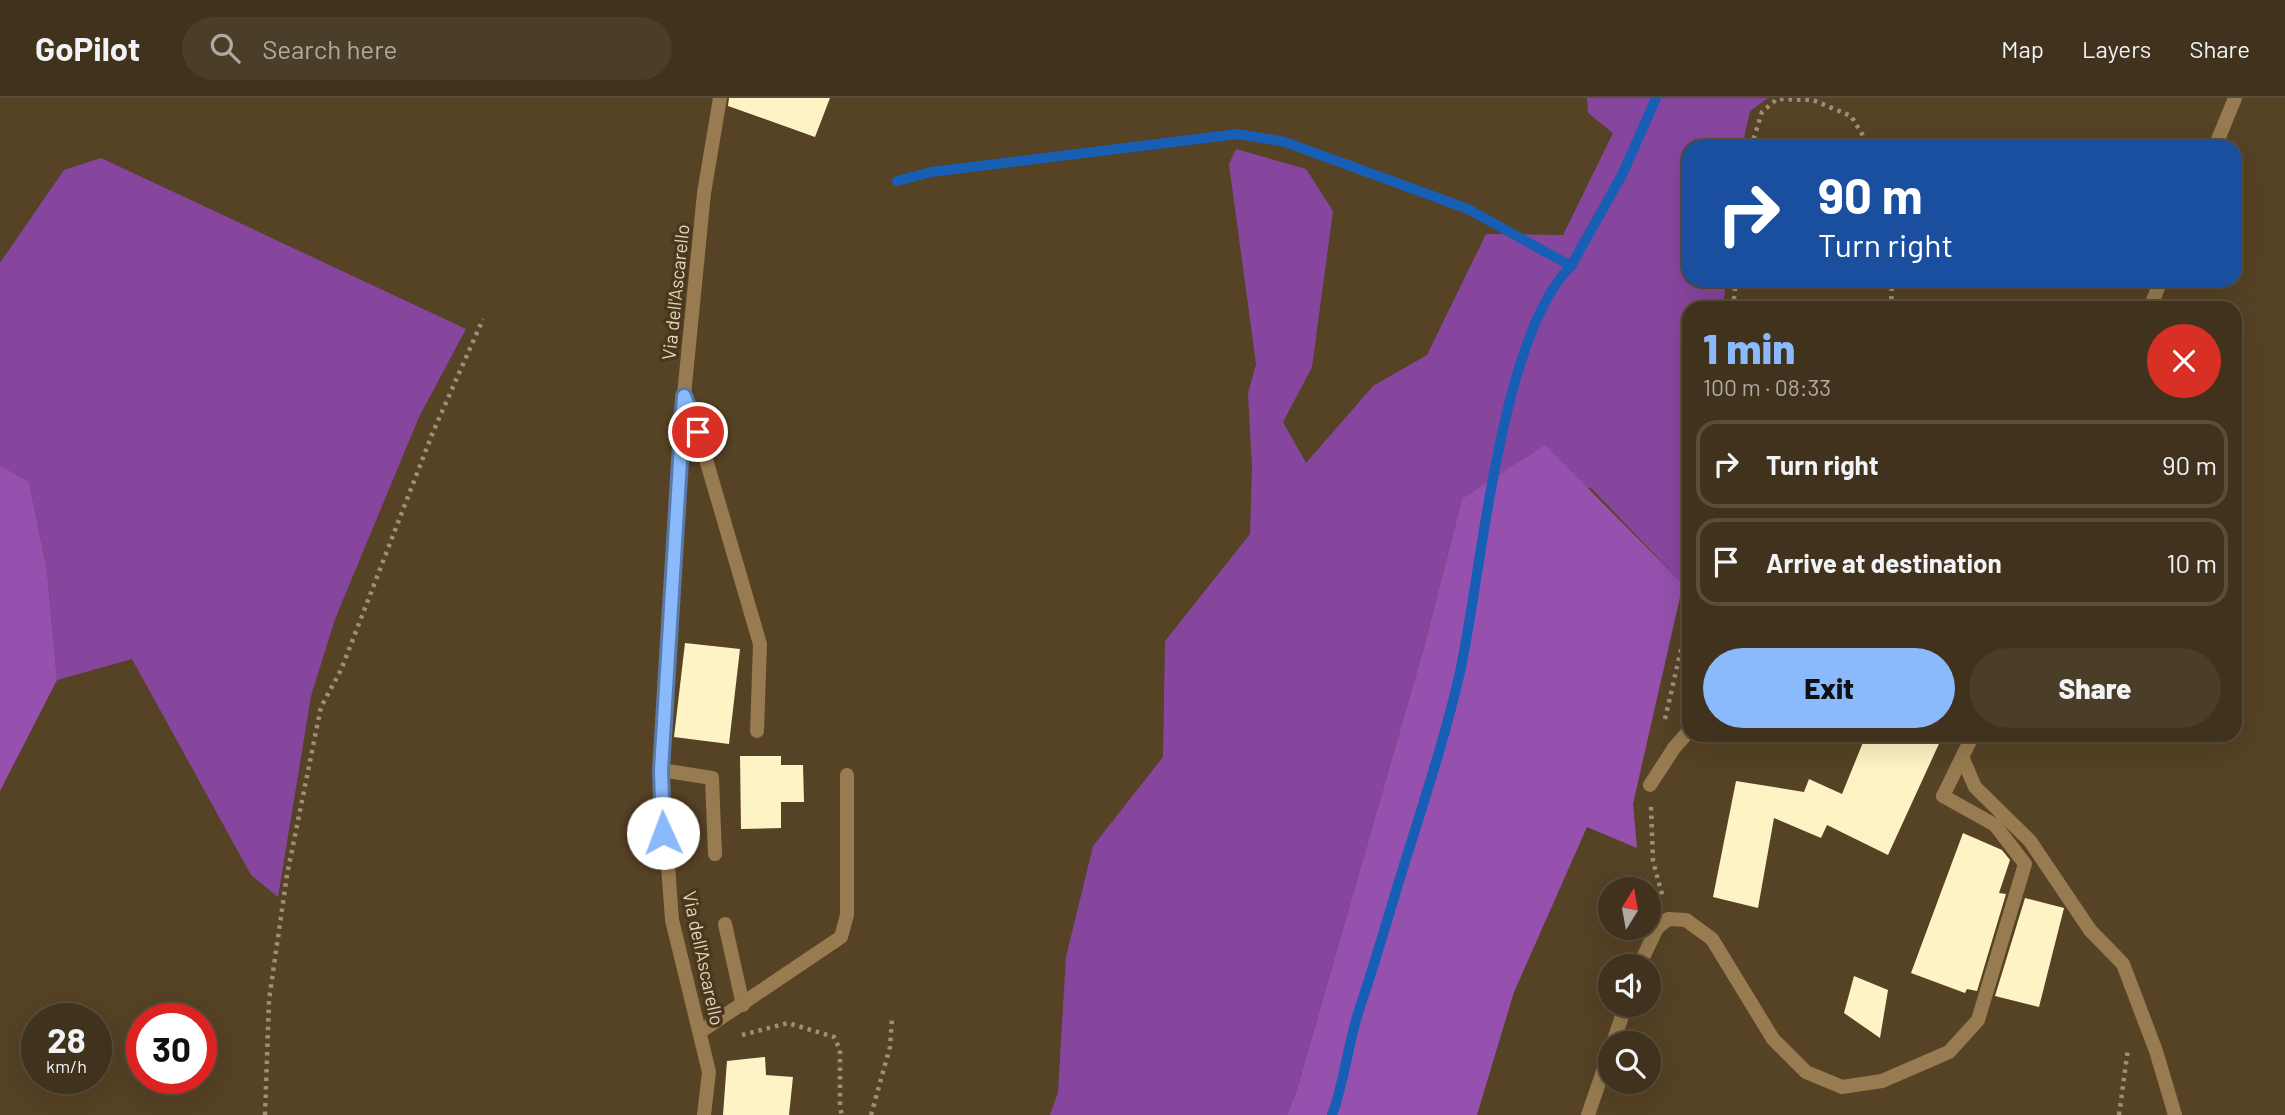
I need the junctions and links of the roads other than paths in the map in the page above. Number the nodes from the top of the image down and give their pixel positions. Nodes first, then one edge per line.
1 (720, 98) edge
2 (2235, 98) edge
3 (2218, 140) edge
4 (684, 396) junction
5 (757, 731) dead end
6 (1682, 742) edge
7 (1970, 742) edge
8 (1963, 759) junction
9 (661, 770) junction
10 (847, 775) dead end
11 (1650, 785) dead end
12 (715, 854) dead end
13 (726, 925) dead end
14 (1645, 954) edge
15 (743, 1005) junction
16 (702, 1038) junction
17 (1598, 1086) edge
18 (704, 1115) edge
19 (1588, 1115) edge
20 (2175, 1115) edge

1 - 4 street, Via dell'Ascarello
2 - 3 street
4 - 5 street
4 - 9 street, Via dell'Ascarello
6 - 11 street
7 - 8 street
8 - 14 street
8 - 20 street
9 - 12 street
9 - 16 street, Via dell'Ascarello
10 - 15 street
13 - 15 street
15 - 16 street
16 - 18 street, Via dell'Ascarello
17 - 19 street

